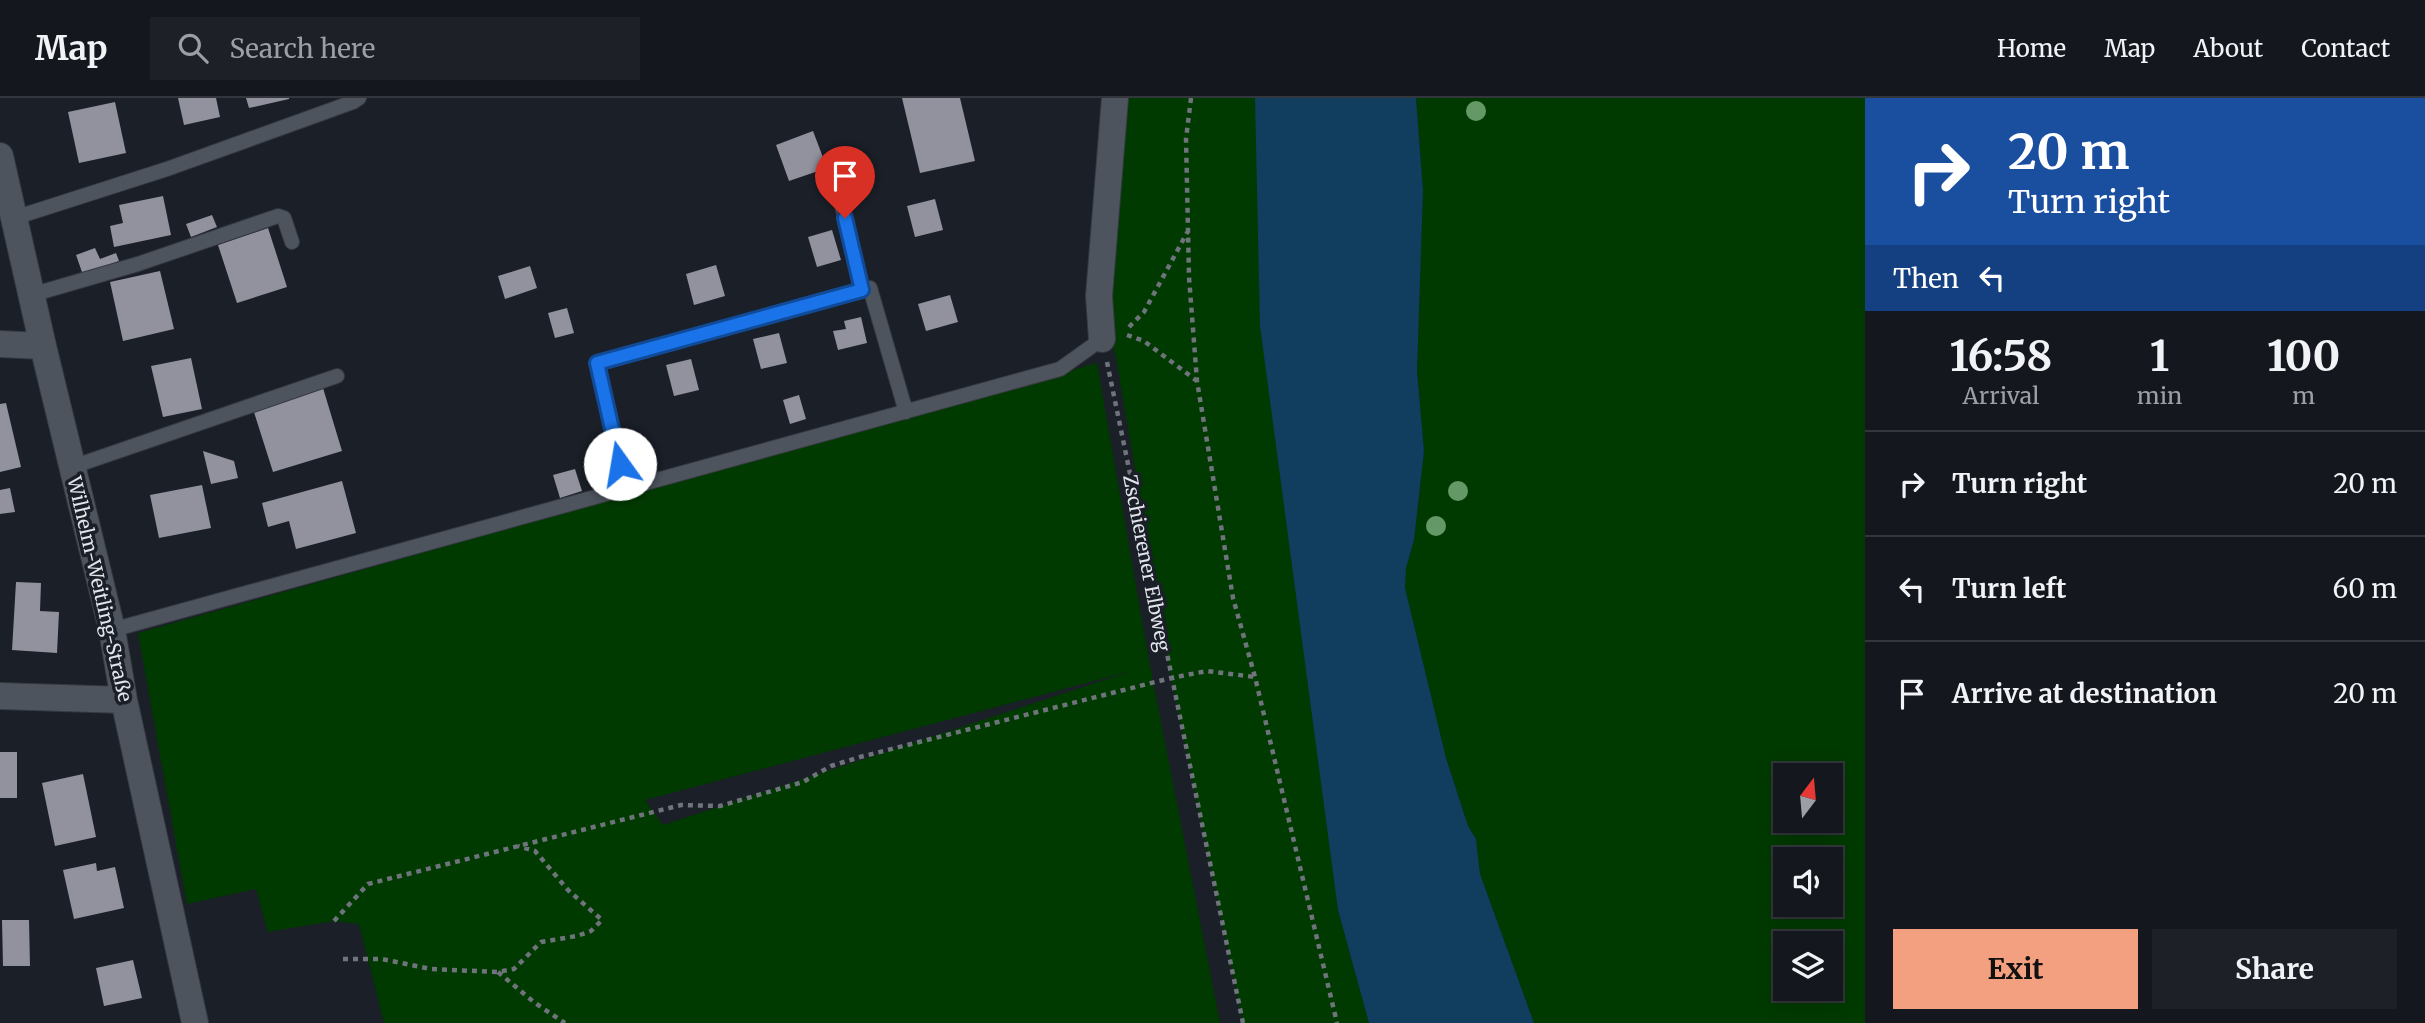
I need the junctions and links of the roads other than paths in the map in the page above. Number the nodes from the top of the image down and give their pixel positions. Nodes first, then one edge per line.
1 (359, 98) edge
2 (1115, 98) edge
3 (0, 156) edge
4 (839, 193) dead end
5 (14, 218) junction
6 (292, 242) dead end
7 (862, 290) junction
8 (31, 295) junction
9 (1102, 339) joint
10 (0, 344) edge
11 (43, 346) junction
12 (337, 376) dead end
13 (906, 412) junction
14 (72, 467) junction
15 (625, 489) junction
16 (112, 631) junction
17 (0, 696) edge
18 (124, 700) junction
19 (195, 1023) edge

1 - 5 lane
2 - 9 street
3 - 5 street, Wilhelm-Weitling-Straße
4 - 7 lane
5 - 8 street, Wilhelm-Weitling-Straße
6 - 8 lane
7 - 13 lane
7 - 15 lane
8 - 11 street, Wilhelm-Weitling-Straße
9 - 13 lane
10 - 11 street
11 - 14 street, Wilhelm-Weitling-Straße
12 - 14 lane
13 - 15 lane
14 - 16 street, Wilhelm-Weitling-Straße
15 - 16 lane
16 - 18 street, Wilhelm-Weitling-Straße
17 - 18 street
18 - 19 street, Wilhelm-Weitling-Straße

